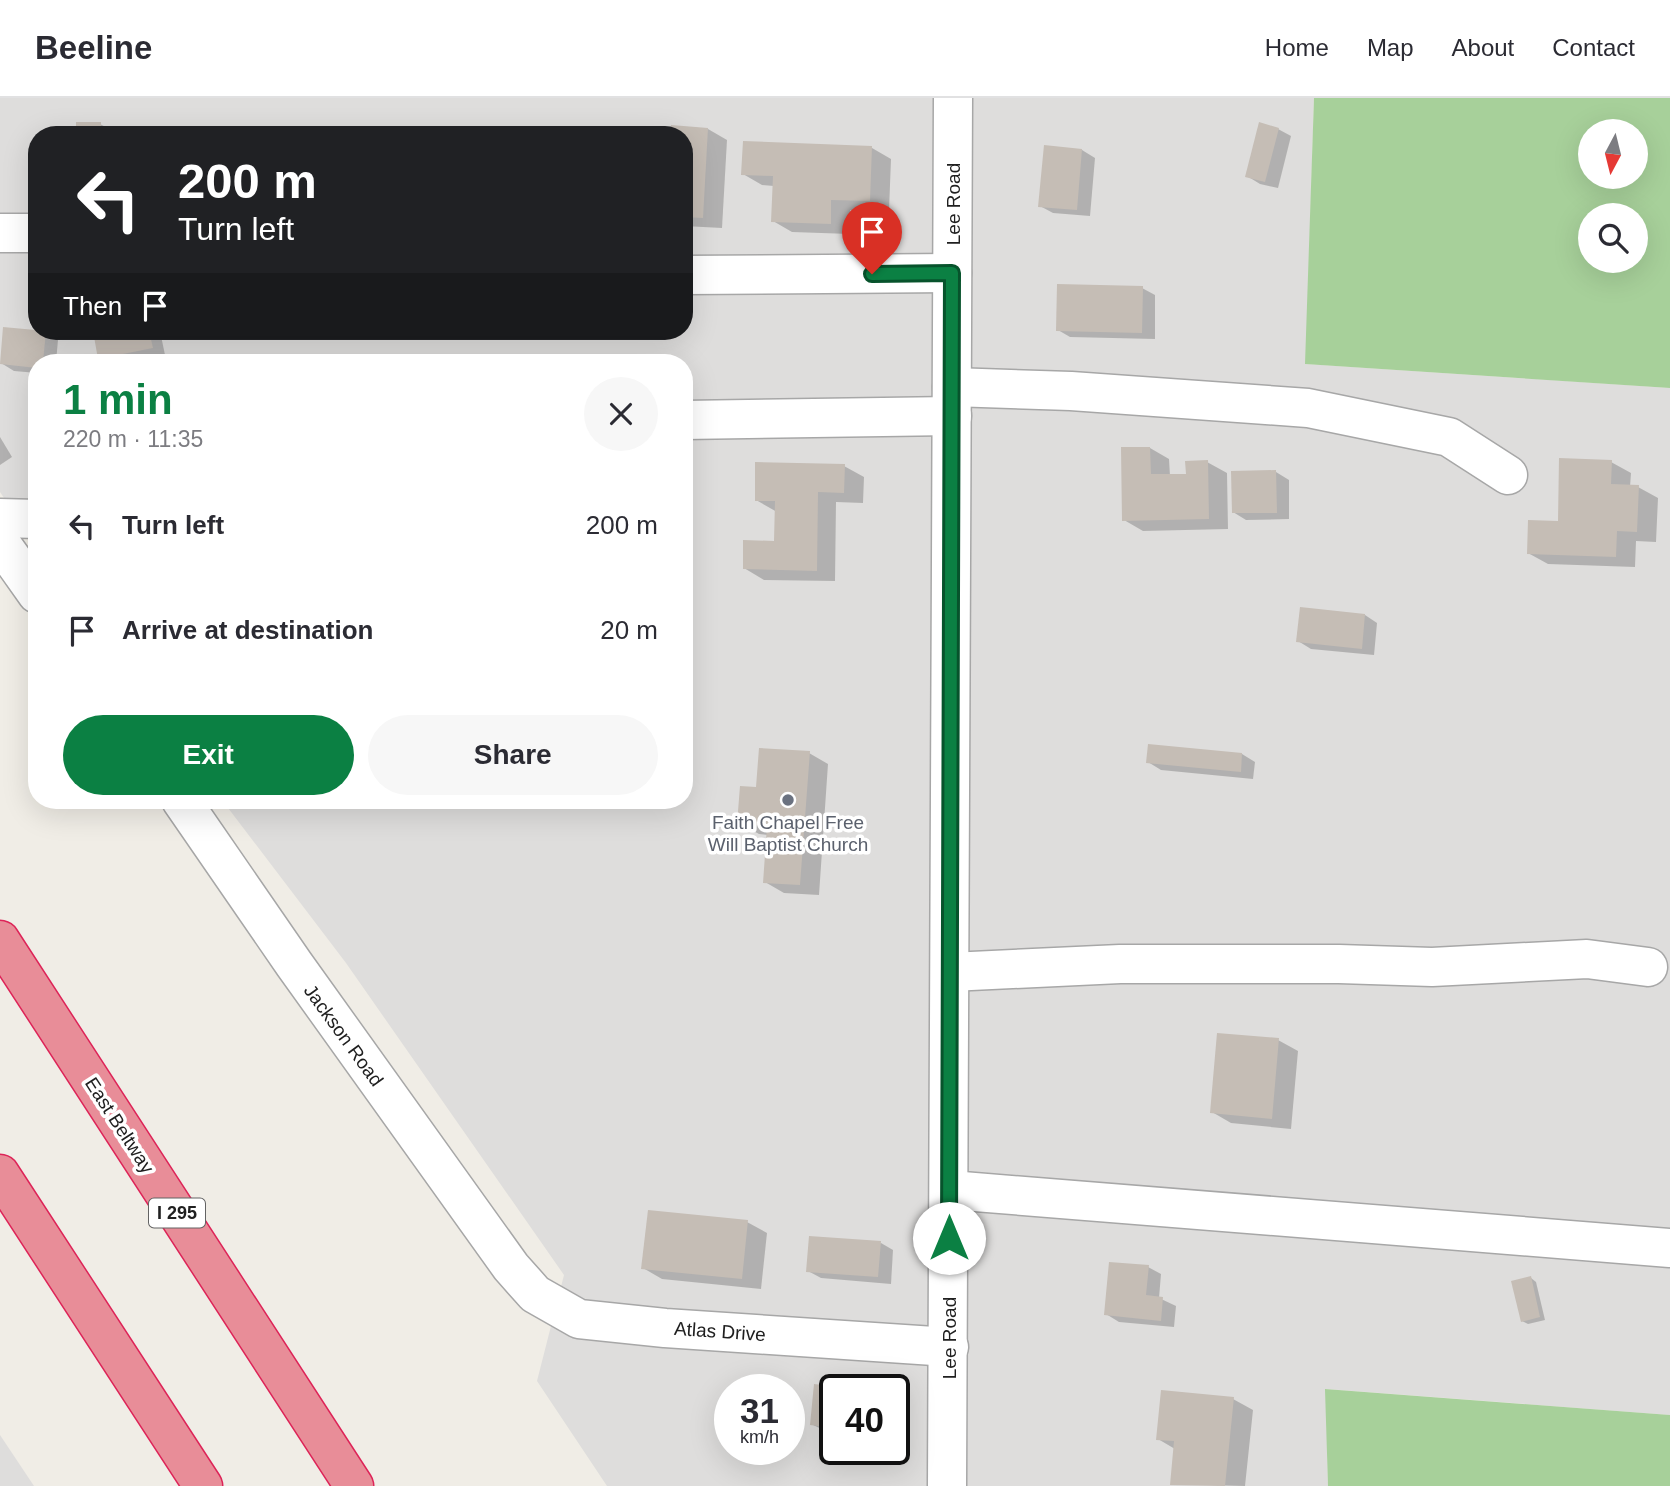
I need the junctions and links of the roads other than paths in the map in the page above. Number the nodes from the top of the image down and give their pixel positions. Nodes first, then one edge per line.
1 (953, 98) edge
2 (0, 233) edge
3 (28, 233) edge
4 (952, 273) junction
5 (693, 275) edge
6 (952, 402) junction
7 (693, 419) edge
8 (1508, 475) dead end
9 (0, 519) edge
10 (28, 519) edge
11 (0, 542) edge
12 (28, 581) edge
13 (187, 809) edge
14 (0, 940) edge
15 (1648, 967) dead end
16 (950, 972) junction
17 (0, 1174) edge
18 (950, 1190) junction
19 (1670, 1248) edge
20 (511, 1267) joint
21 (949, 1347) junction
22 (203, 1486) edge
23 (354, 1486) edge
24 (947, 1486) edge

1 - 4 street, Lee Road
2 - 3 street
4 - 5 street
4 - 6 street, Lee Road
6 - 7 street
6 - 8 street
6 - 16 street, Lee Road
9 - 10 street
11 - 12 street
13 - 20 street, Jackson Road
14 - 23 highway, East Beltway / I 295
15 - 16 street
16 - 18 street, Lee Road
17 - 22 highway
18 - 19 street
18 - 21 street, Lee Road
20 - 21 street, Atlas Drive
21 - 24 street, Lee Road

